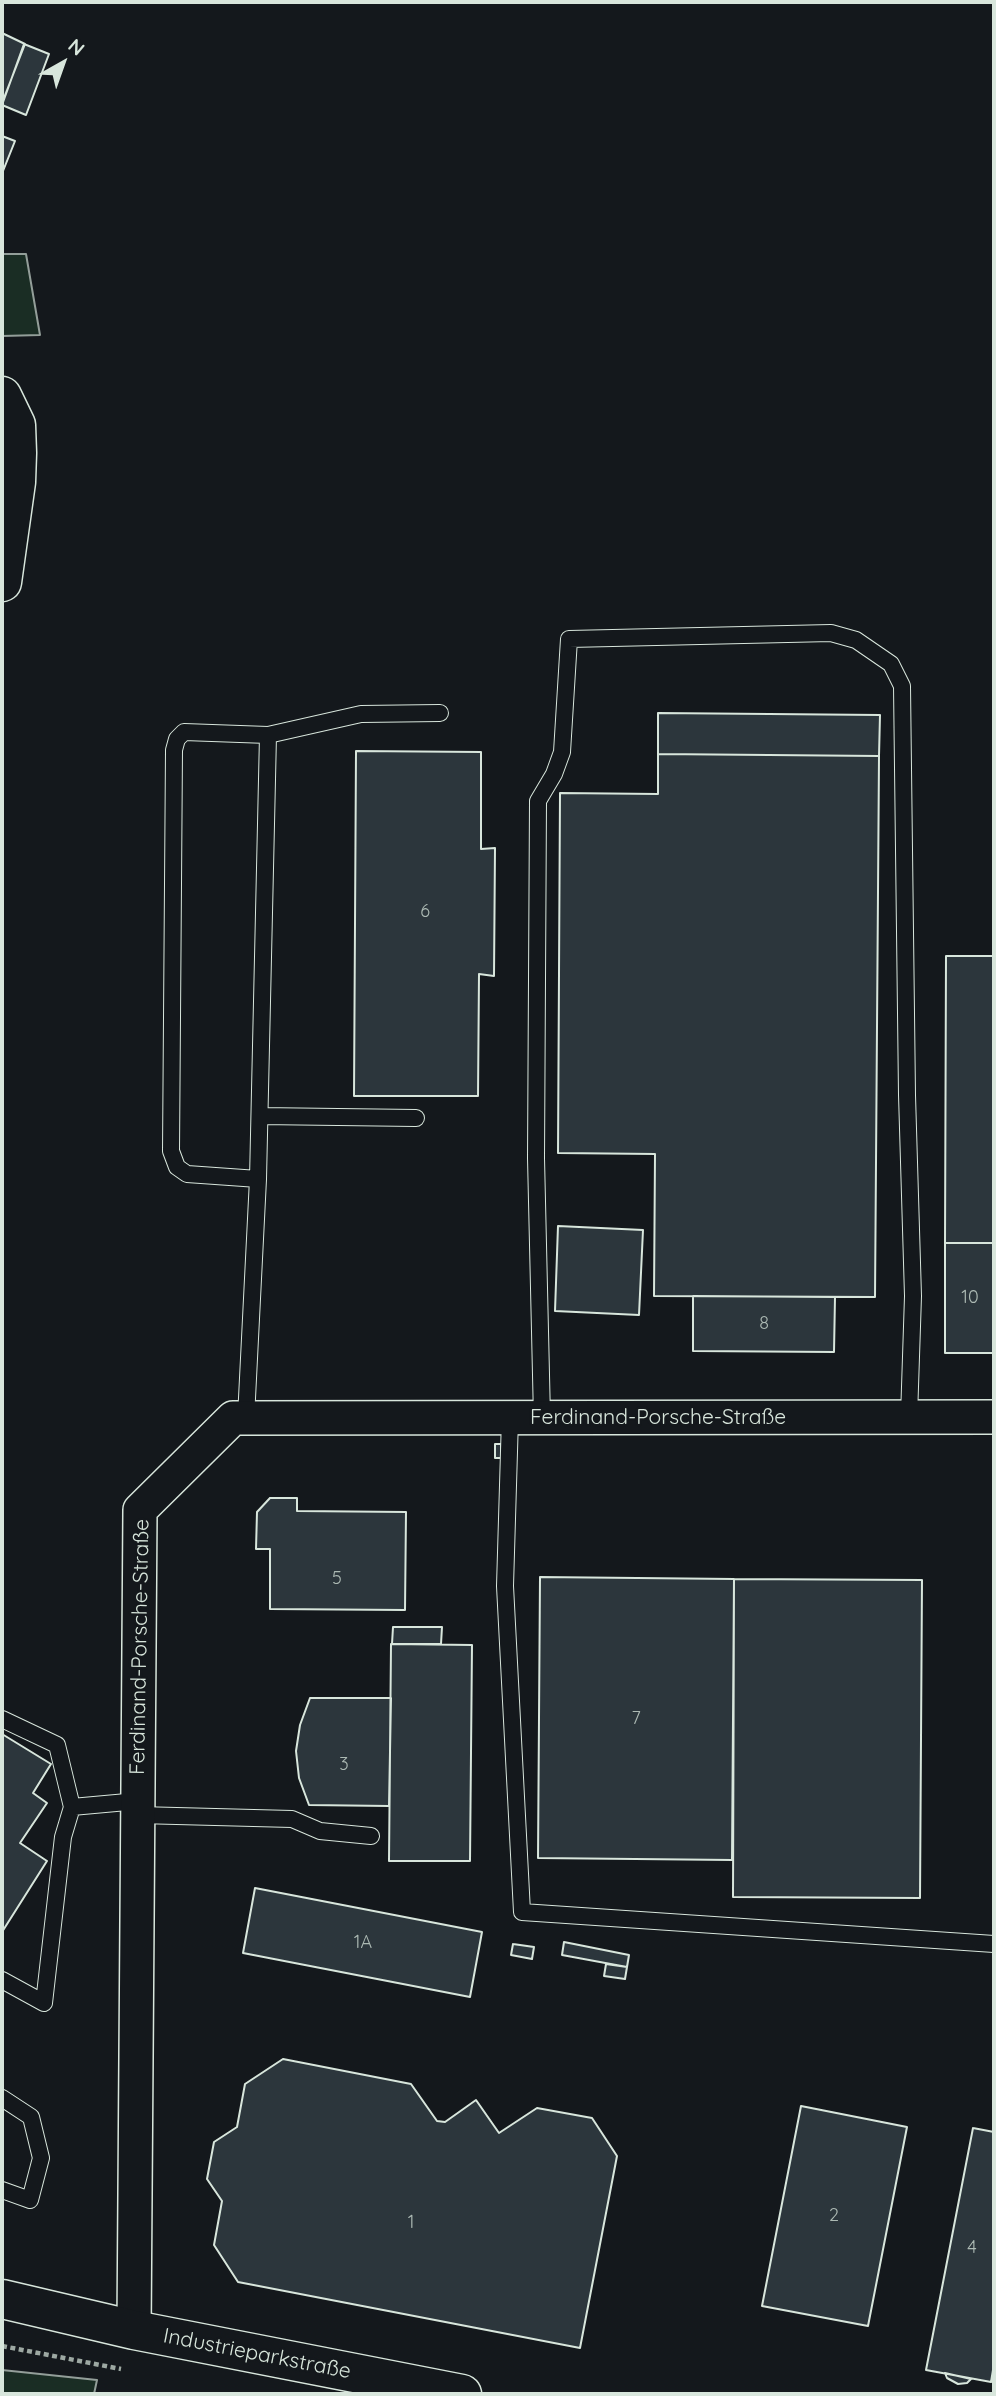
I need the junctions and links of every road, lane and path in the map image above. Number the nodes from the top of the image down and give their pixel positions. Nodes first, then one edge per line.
1 (2, 396) edge
2 (2, 582) edge
3 (440, 713) dead end
4 (268, 734) junction
5 (260, 1116) junction
6 (416, 1118) dead end
7 (258, 1179) junction
8 (994, 1417) edge
9 (246, 1418) junction
10 (526, 1418) junction
11 (909, 1418) junction
12 (2, 1719) edge
13 (72, 1807) junction
14 (138, 1808) junction
15 (371, 1836) dead end
16 (994, 1944) edge
17 (2, 1980) edge
18 (2, 2098) edge
19 (2, 2190) edge
20 (2, 2299) edge
21 (134, 2330) junction
22 (462, 2394) edge

1 - 2 street
3 - 4 lane
4 - 5 lane
4 - 7 lane
5 - 6 lane
5 - 7 lane
7 - 9 lane
8 - 11 street, Ferdinand-Porsche-Straße
9 - 10 street, Ferdinand-Porsche-Straße
9 - 14 street, Ferdinand-Porsche-Straße
10 - 11 street, Ferdinand-Porsche-Straße
10 - 11 lane
10 - 16 lane
12 - 13 lane
13 - 14 lane
13 - 17 lane
14 - 15 lane
14 - 21 street, Ferdinand-Porsche-Straße
18 - 19 lane
20 - 21 street
21 - 22 street, Industrieparkstraße

